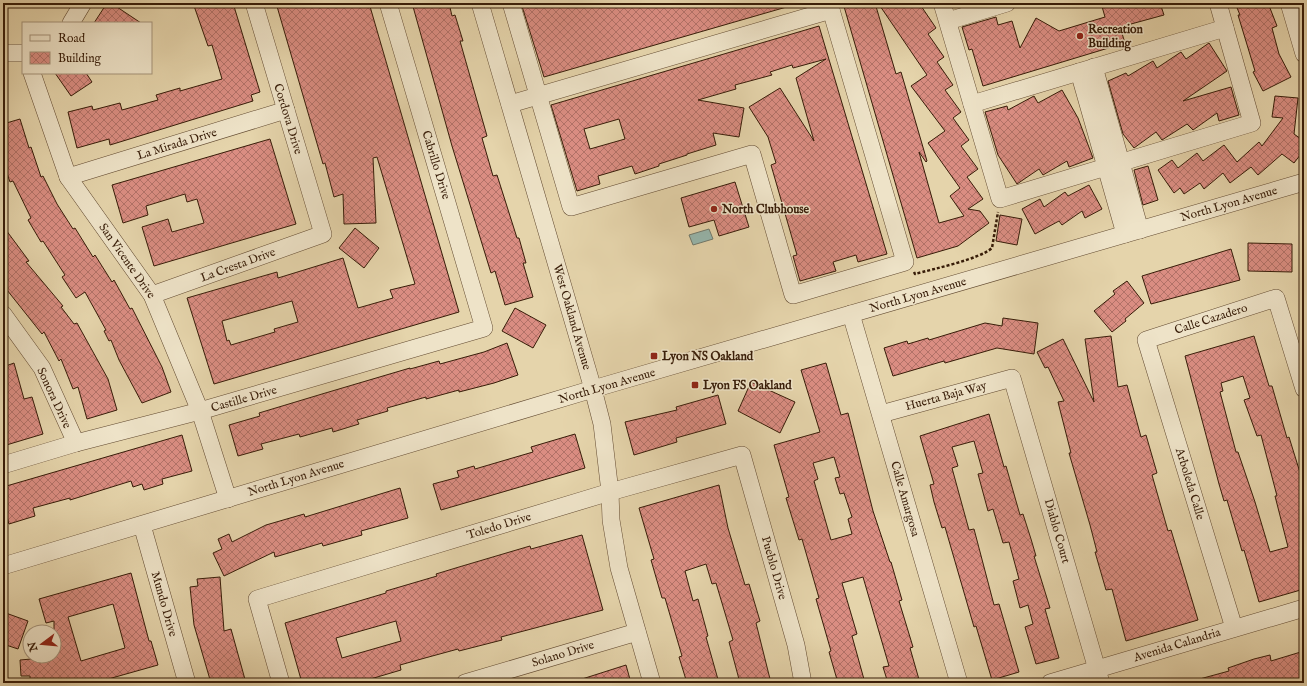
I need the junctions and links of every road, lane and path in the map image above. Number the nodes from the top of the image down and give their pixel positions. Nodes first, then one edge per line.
1 (83, 3) edge
2 (254, 3) edge
3 (388, 3) edge
4 (480, 3) edge
5 (511, 3) edge
6 (942, 3) edge
7 (1007, 3) edge
8 (1218, 3) edge
9 (1289, 3) edge
10 (830, 6) edge
11 (948, 21) junction
12 (72, 22) edge
13 (1225, 28) junction
14 (3, 53) edge
15 (22, 53) edge
16 (1304, 54) edge
17 (1086, 69) junction
18 (32, 74) edge
19 (539, 96) junction
20 (510, 104) junction
21 (972, 104) junction
22 (286, 110) junction
23 (1113, 165) junction
24 (68, 177) junction
25 (1304, 182) edge
26 (1000, 199) junction
27 (1133, 232) junction
28 (323, 234) joint
29 (905, 262) junction
30 (152, 295) junction
31 (3, 314) edge
32 (851, 314) junction
33 (484, 328) joint
34 (1146, 340) joint
35 (1012, 378) joint
36 (593, 389) junction
37 (1304, 389) edge
38 (200, 412) junction
39 (881, 414) junction
40 (76, 443) junction
41 (742, 454) joint
42 (3, 465) edge
43 (610, 492) junction
44 (228, 499) junction
45 (142, 525) junction
46 (3, 566) edge
47 (1304, 608) edge
48 (1234, 628) junction
49 (637, 632) junction
50 (1099, 676) edge
51 (187, 683) edge
52 (281, 683) edge
53 (465, 683) edge
54 (652, 683) edge
55 (803, 683) edge
56 (959, 683) edge
57 (1050, 683) edge

1 - 12 street
2 - 22 street, Cordova Drive
3 - 33 street, Cabrillo Drive
4 - 20 street, West Oakland Avenue
5 - 19 street
6 - 11 street
7 - 11 street
8 - 13 street
9 - 16 street
10 - 19 street
10 - 29 street
11 - 21 street
13 - 17 street
13 - 23 street
14 - 15 street
17 - 21 street
17 - 23 street
18 - 24 street, San Vicente Drive
19 - 20 street
19 - 29 street
20 - 36 street, West Oakland Avenue
21 - 26 street
22 - 24 street, La Mirada Drive
22 - 28 street, Cordova Drive
23 - 26 street
23 - 27 street
24 - 30 street, San Vicente Drive
25 - 27 street, North Lyon Avenue
26 - 29 path
27 - 32 street, North Lyon Avenue
28 - 30 street, La Cresta Drive
30 - 38 street, San Vicente Drive
31 - 40 street, Sonora Drive
32 - 36 street, North Lyon Avenue
32 - 39 street, Calle Amargosa
33 - 38 street, Castille Drive
34 - 37 street, Calle Cazadero
34 - 48 street, Arboleda Calle
35 - 39 street, Huerta Baja Way
35 - 50 street, Diablo Court
36 - 43 street, West Oakland Avenue
36 - 44 street, North Lyon Avenue
38 - 40 street, Castille Drive
38 - 44 street, San Vicente Drive
39 - 56 street, Calle Amargosa
40 - 42 street, Castille Drive
41 - 43 street, Toledo Drive
41 - 55 street, Pueblo Drive
43 - 49 street, West Oakland Avenue
43 - 52 street, Toledo Drive
44 - 45 street, North Lyon Avenue
45 - 46 street, North Lyon Avenue
45 - 51 street, Mundo Drive
47 - 48 street, Avenida Calandria
48 - 50 street, Avenida Calandria
49 - 53 street, Solano Drive
49 - 54 street, West Oakland Avenue
50 - 57 street, Avenida Calandria

